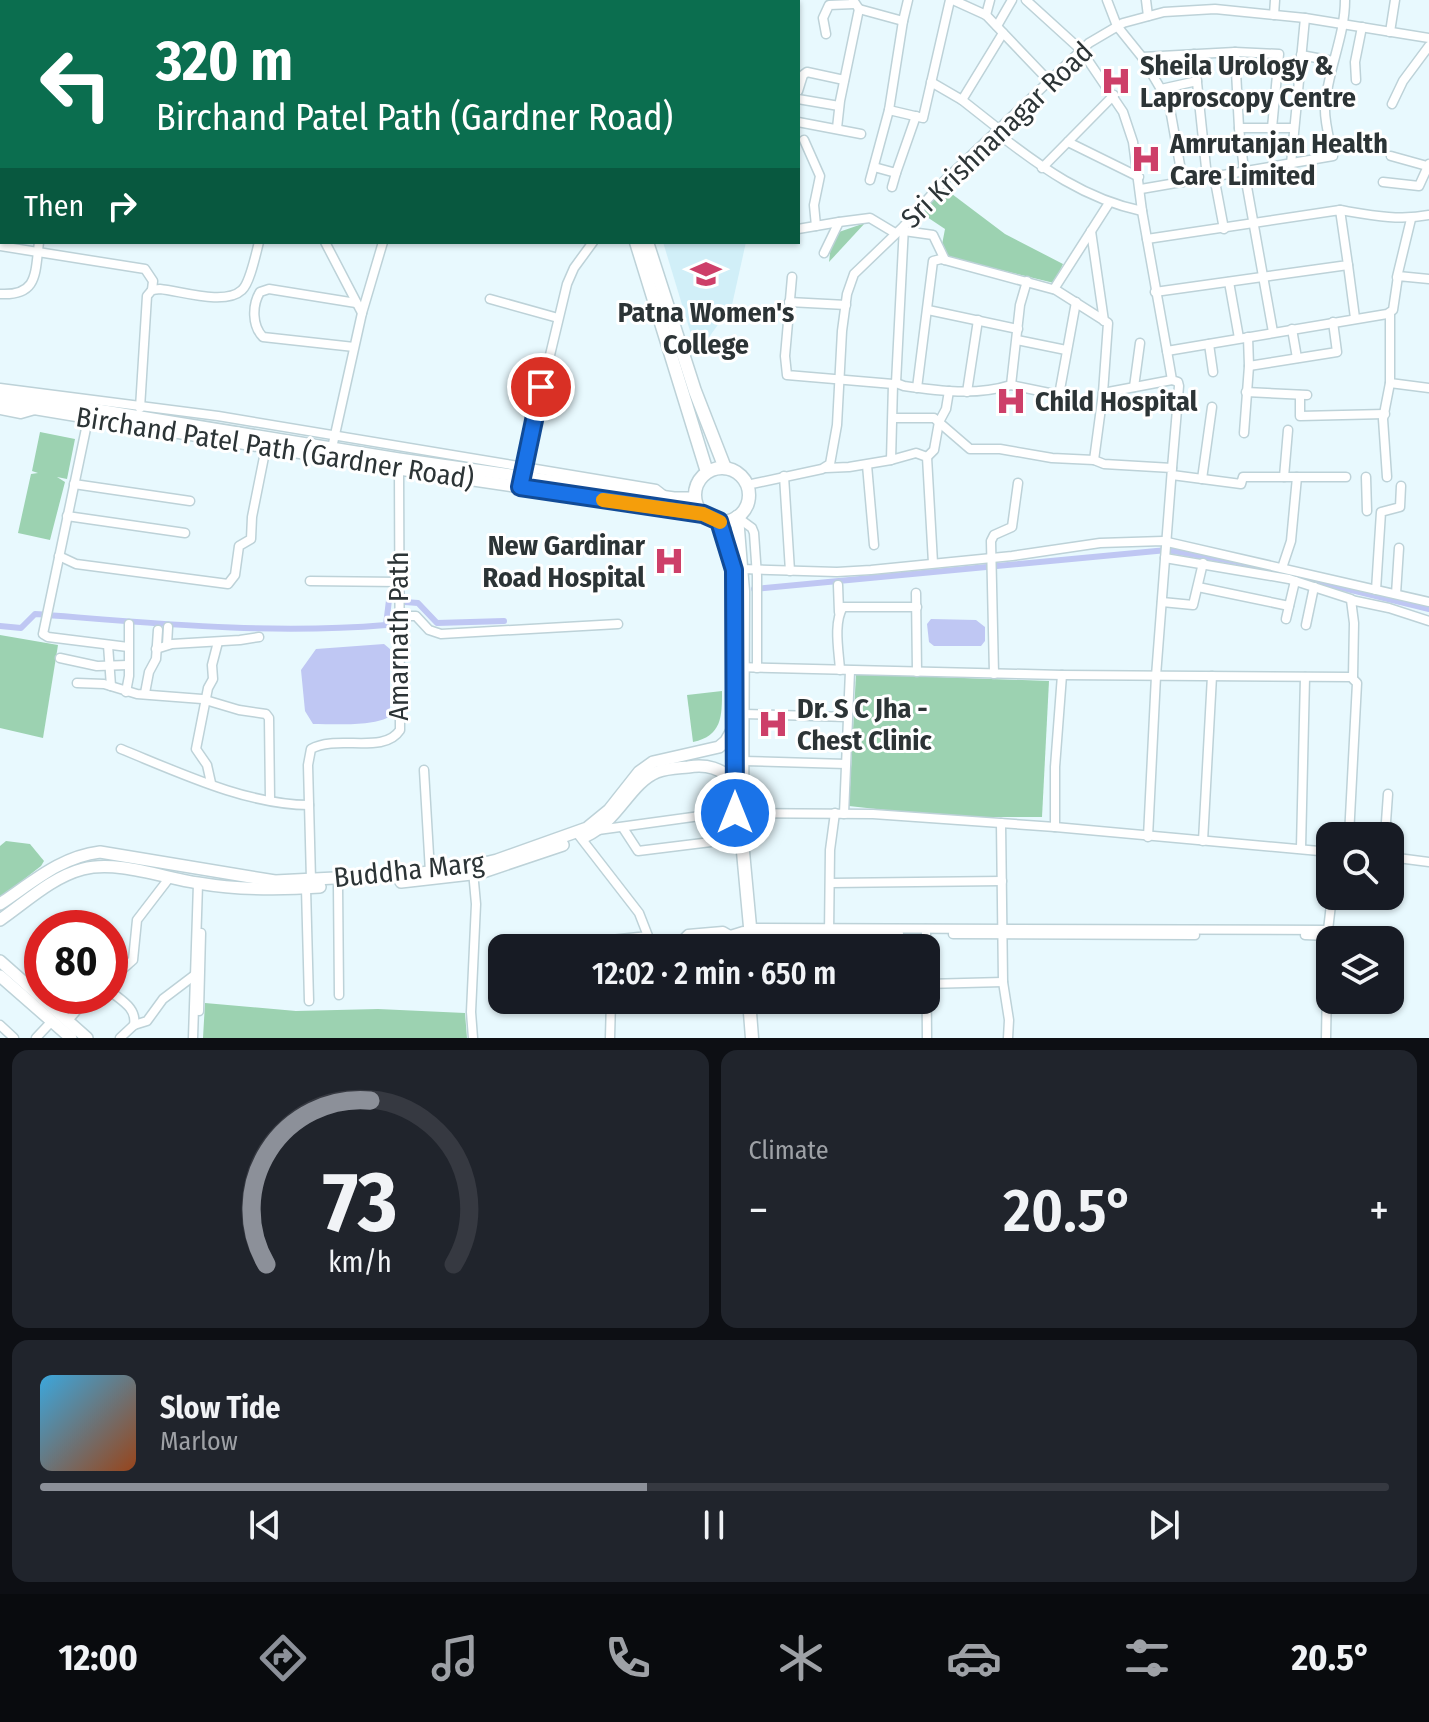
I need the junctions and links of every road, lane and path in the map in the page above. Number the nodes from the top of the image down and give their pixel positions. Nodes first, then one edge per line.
1 (908, 0) edge
2 (952, 0) edge
3 (990, 0) edge
4 (1012, 0) edge
5 (1026, 0) edge
6 (1107, 0) edge
7 (1146, 0) edge
8 (1275, 0) edge
9 (1345, 0) edge
10 (1395, 0) edge
11 (855, 4) edge
12 (986, 15) junction
13 (1274, 15) junction
14 (1148, 16) junction
15 (1305, 18) junction
16 (903, 21) junction
17 (1345, 24) junction
18 (1117, 26) junction
19 (1362, 27) junction
20 (1000, 29) junction
21 (1390, 32) junction
22 (826, 34) dead end
23 (1429, 38) edge
24 (1429, 46) edge
25 (1081, 50) junction
26 (1235, 52) junction
27 (1194, 54) junction
28 (1301, 55) junction
29 (1142, 57) junction
30 (1333, 61) junction
31 (844, 80) junction
32 (1356, 80) dead end
33 (1049, 81) junction
34 (1197, 81) junction
35 (931, 82) junction
36 (800, 85) edge
37 (1161, 89) junction
38 (1114, 95) junction
39 (800, 99) edge
40 (962, 100) junction
41 (1392, 104) dead end
42 (839, 106) junction
43 (889, 110) junction
44 (916, 116) junction
45 (800, 122) edge
46 (837, 128) junction
47 (1239, 128) junction
48 (1272, 128) junction
49 (1294, 128) junction
50 (998, 131) junction
51 (861, 134) dead end
52 (804, 140) dead end
53 (1068, 142) junction
54 (1391, 156) dead end
55 (1291, 164) junction
56 (1428, 165) edge
57 (874, 167) junction
58 (1042, 168) junction
59 (1244, 170) junction
60 (896, 173) junction
61 (1211, 176) junction
62 (1139, 177) junction
63 (870, 180) dead end
64 (1183, 182) junction
65 (1383, 182) dead end
66 (892, 187) dead end
67 (1141, 189) junction
68 (1109, 203) junction
69 (1340, 210) junction
70 (1142, 211) junction
71 (1429, 215) edge
72 (1411, 219) junction
73 (839, 222) junction
74 (1254, 225) junction
75 (816, 226) junction
76 (800, 229) edge
77 (1224, 229) junction
78 (901, 230) junction
79 (1091, 231) junction
80 (1147, 239) junction
81 (258, 244) edge
82 (326, 244) edge
83 (382, 244) edge
84 (592, 244) edge
85 (637, 244) edge
86 (648, 244) edge
87 (0, 246) edge
88 (38, 247) edge
89 (824, 253) dead end
90 (945, 260) junction
91 (1348, 265) junction
92 (792, 277) dead end
93 (1397, 277) junction
94 (1264, 278) junction
95 (1429, 279) edge
96 (1027, 281) junction
97 (1229, 282) junction
98 (1054, 289) junction
99 (152, 290) junction
100 (1155, 292) junction
101 (0, 294) edge
102 (490, 299) dead end
103 (789, 302) junction
104 (1076, 302) junction
105 (356, 303) junction
106 (846, 305) junction
107 (928, 310) junction
108 (362, 313) junction
109 (1390, 313) junction
110 (558, 318) junction
111 (1355, 318) junction
112 (978, 320) junction
113 (1104, 321) junction
114 (1333, 322) junction
115 (1018, 329) junction
116 (1292, 329) junction
117 (1273, 332) junction
118 (1243, 337) junction
119 (1017, 340) junction
120 (1140, 343) dead end
121 (1209, 344) junction
122 (354, 347) junction
123 (1066, 350) junction
124 (1167, 351) junction
125 (1297, 358) junction
126 (1249, 366) junction
127 (1213, 372) dead end
128 (839, 379) junction
129 (1172, 380) junction
130 (1390, 383) junction
131 (894, 384) junction
132 (1011, 385) junction
133 (1134, 387) junction
134 (0, 388) edge
135 (917, 388) junction
136 (1429, 388) edge
137 (949, 391) junction
138 (967, 392) junction
139 (1246, 392) junction
140 (1103, 393) junction
141 (0, 394) edge
142 (0, 403) edge
143 (1212, 407) dead end
144 (0, 410) edge
145 (36, 410) junction
146 (140, 411) junction
147 (1385, 414) junction
148 (893, 418) junction
149 (88, 419) junction
150 (939, 422) junction
151 (1288, 430) dead end
152 (1244, 433) dead end
153 (334, 442) junction
154 (266, 447) junction
155 (927, 457) junction
156 (891, 460) junction
157 (1094, 460) junction
158 (399, 464) junction
159 (867, 465) junction
160 (725, 468) junction
161 (826, 468) junction
162 (707, 472) junction
163 (1172, 472) junction
164 (784, 476) junction
165 (1284, 477) junction
166 (1297, 477) junction
167 (1346, 477) dead end
168 (1366, 477) dead end
169 (1387, 477) dead end
170 (521, 478) junction
171 (1202, 479) junction
172 (1018, 483) dead end
173 (74, 484) junction
174 (747, 485) junction
175 (1401, 486) dead end
176 (695, 498) junction
177 (190, 501) dead end
178 (1367, 511) dead end
179 (703, 514) junction
180 (67, 516) junction
181 (737, 517) junction
182 (719, 521) junction
183 (185, 533) dead end
184 (874, 545) dead end
185 (1399, 548) dead end
186 (1166, 550) junction
187 (59, 556) junction
188 (990, 560) junction
189 (933, 563) junction
190 (1203, 563) junction
191 (1282, 568) junction
192 (742, 569) junction
193 (790, 571) junction
194 (757, 573) junction
195 (310, 581) dead end
196 (1295, 581) junction
197 (400, 582) junction
198 (838, 585) dead end
199 (1198, 587) junction
200 (1314, 587) junction
201 (1376, 590) junction
202 (916, 593) dead end
203 (1352, 593) junction
204 (1396, 594) junction
205 (1162, 602) junction
206 (1429, 602) edge
207 (1289, 606) junction
208 (917, 607) junction
209 (839, 613) junction
210 (400, 616) junction
211 (1286, 619) dead end
212 (1429, 621) edge
213 (129, 624) dead end
214 (618, 624) dead end
215 (1306, 625) dead end
216 (168, 627) dead end
217 (158, 630) dead end
218 (259, 637) dead end
219 (218, 642) junction
220 (108, 645) junction
221 (167, 645) junction
222 (128, 647) junction
223 (156, 649) junction
224 (60, 658) dead end
225 (128, 665) junction
226 (109, 666) junction
227 (739, 667) junction
228 (757, 668) junction
229 (840, 670) junction
230 (850, 671) junction
231 (917, 672) junction
232 (994, 674) junction
233 (1062, 675) junction
234 (1156, 676) junction
235 (1212, 676) junction
236 (1305, 677) junction
237 (1353, 677) junction
238 (77, 683) dead end
239 (111, 686) junction
240 (126, 692) junction
241 (145, 693) junction
242 (205, 700) junction
243 (848, 717) junction
244 (739, 720) junction
245 (121, 749) dead end
246 (743, 761) junction
247 (846, 764) junction
248 (424, 770) dead end
249 (735, 782) junction
250 (211, 783) junction
251 (1388, 794) dead end
252 (270, 799) junction
253 (309, 805) junction
254 (738, 813) junction
255 (840, 814) junction
256 (1350, 822) edge
257 (1386, 822) edge
258 (1001, 823) junction
259 (1055, 827) junction
260 (623, 828) junction
261 (597, 830) junction
262 (579, 835) junction
263 (1148, 837) junction
264 (719, 841) dead end
265 (1203, 841) junction
266 (1301, 848) junction
267 (1316, 850) edge
268 (1404, 859) edge
269 (1429, 862) edge
270 (473, 870) junction
271 (430, 872) junction
272 (170, 877) junction
273 (1002, 881) junction
274 (831, 883) junction
275 (200, 884) junction
276 (308, 884) junction
277 (338, 885) junction
278 (270, 886) junction
279 (0, 904) edge
280 (0, 911) edge
281 (0, 920) edge
282 (829, 932) junction
283 (924, 932) joint
284 (1001, 932) junction
285 (1316, 933) edge
286 (647, 934) edge
287 (688, 934) edge
288 (740, 934) edge
289 (745, 934) edge
290 (773, 934) edge
291 (0, 955) edge
292 (0, 961) edge
293 (128, 963) edge
294 (0, 973) edge
295 (197, 974) junction
296 (24, 976) edge
297 (1003, 982) junction
298 (940, 984) edge
299 (339, 995) dead end
300 (309, 1001) dead end
301 (128, 1006) edge
302 (68, 1014) edge
303 (74, 1014) edge
304 (611, 1014) edge
305 (750, 1014) edge
306 (757, 1014) edge
307 (927, 1014) edge
308 (1326, 1014) edge
309 (71, 1017) junction
310 (52, 1021) junction
311 (0, 1025) edge
312 (128, 1033) edge
313 (14, 1038) edge
314 (36, 1038) edge
315 (71, 1038) edge
316 (78, 1038) edge
317 (87, 1038) edge
318 (95, 1038) edge
319 (196, 1038) edge
320 (473, 1038) edge
321 (610, 1038) edge
322 (752, 1038) edge
323 (758, 1038) edge
324 (927, 1038) edge
325 (1008, 1038) edge
326 (1326, 1038) edge

1 - 16 street
2 - 12 street
2 - 35 street
3 - 12 street
4 - 20 street
5 - 25 street
6 - 18 street
7 - 14 street
8 - 13 street
9 - 17 street
10 - 21 street
11 - 16 street
11 - 22 street
11 - 31 street
12 - 20 street
13 - 14 street, Sri Krishnanagar Road
13 - 15 street, Sri Krishnanagar Road
14 - 18 street, Sri Krishnanagar Road
15 - 17 street, Sri Krishnanagar Road
15 - 28 street
16 - 43 street
17 - 19 street, Sri Krishnanagar Road
17 - 30 street
18 - 25 street, Sri Krishnanagar Road
18 - 29 street
19 - 21 street, Sri Krishnanagar Road
19 - 32 street
20 - 33 street
20 - 40 street
21 - 23 street, Sri Krishnanagar Road
24 - 41 street
25 - 33 street, Sri Krishnanagar Road
25 - 38 street
26 - 27 street
26 - 47 street
26 - 48 street
27 - 29 street
27 - 34 street
28 - 30 street
28 - 49 street
29 - 37 street
30 - 55 street
31 - 36 street
31 - 42 street
33 - 50 street, Sri Krishnanagar Road
34 - 37 street
34 - 61 street
35 - 40 street
35 - 44 street
37 - 64 street
38 - 53 street
38 - 62 street
39 - 42 street
40 - 50 street
42 - 46 street
43 - 44 street
43 - 57 street
44 - 60 street
45 - 46 street
46 - 51 street
47 - 48 street
47 - 59 street
48 - 49 street
49 - 55 street
50 - 58 street
50 - 78 street, Sri Krishnanagar Road
52 - 75 street
53 - 58 street
53 - 62 street
54 - 56 street
55 - 59 street
56 - 65 street
57 - 60 street
57 - 63 street
58 - 68 street
59 - 61 street
59 - 74 street
60 - 66 street
61 - 64 street
61 - 77 street
62 - 67 street
64 - 67 street
67 - 70 street
68 - 70 street
68 - 79 street
69 - 72 street
69 - 74 street
69 - 91 street
70 - 80 street
71 - 72 street
72 - 93 street
73 - 75 street
73 - 78 street
73 - 89 street
74 - 77 street
74 - 94 street
75 - 76 street
77 - 80 street
78 - 90 street
78 - 106 street, Sri Krishnanagar Road
78 - 131 street
79 - 98 street
79 - 113 street
80 - 100 street
81 - 99 street
82 - 105 street
83 - 108 street
84 - 110 street
85 - 162 highway
86 - 160 highway
87 - 88 street
88 - 99 street
88 - 101 street
90 - 96 street
90 - 107 street
91 - 94 street
91 - 111 street
92 - 103 street
93 - 95 street
93 - 109 street
94 - 97 street
94 - 117 street
96 - 98 street
96 - 115 street
97 - 100 street
97 - 118 street
98 - 104 street
99 - 146 street
100 - 124 street
102 - 110 street
103 - 106 street
103 - 128 street
104 - 113 street
104 - 123 street
105 - 108 street
105 - 122 street
106 - 128 street, Sri Krishnanagar Road
107 - 112 street
107 - 135 street
108 - 122 street
109 - 111 street
109 - 130 street
110 - 170 street
111 - 114 street
112 - 115 street
112 - 138 street
113 - 140 street
114 - 116 street
114 - 125 street
115 - 119 street
116 - 117 street
116 - 125 street
117 - 118 street
118 - 121 street
118 - 126 street
119 - 123 street
119 - 132 street
120 - 133 street
121 - 124 street
121 - 127 street
122 - 153 street
123 - 132 street
124 - 129 street
125 - 126 street
126 - 139 street
128 - 131 street
128 - 161 street, Sri Krishnanagar Road
129 - 133 street
129 - 163 street
130 - 136 street
130 - 147 street
131 - 135 street
131 - 148 street
132 - 138 street
133 - 140 street
134 - 146 street
135 - 137 street
137 - 138 street
137 - 150 street
139 - 147 street
139 - 152 street
140 - 157 street
141 - 146 main road, Birchand Patel Path (Gardner Road)
142 - 145 main road, Birchand Patel Path (Gardner Road)
143 - 171 street
144 - 145 street
145 - 149 main road, Birchand Patel Path (Gardner Road)
146 - 153 main road, Birchand Patel Path (Gardner Road)
147 - 169 street
148 - 150 street
148 - 156 street
149 - 154 main road, Birchand Patel Path (Gardner Road)
149 - 173 street
150 - 155 street
150 - 157 street
151 - 165 street
153 - 158 main road, Birchand Patel Path (Gardner Road)
153 - 170 street
154 - 158 main road, Birchand Patel Path (Gardner Road)
154 - 187 street
155 - 156 street
155 - 189 street
156 - 159 street
157 - 163 street
158 - 170 main road, Birchand Patel Path (Gardner Road)
158 - 197 street, Amarnath Path
159 - 161 street
159 - 184 street
160 - 162 highway
160 - 174 highway
161 - 164 street
162 - 176 highway
163 - 171 street
163 - 186 street
164 - 174 street
164 - 193 street
165 - 166 street
165 - 171 street
166 - 167 street
166 - 191 street
168 - 178 street
170 - 176 main road, Birchand Patel Path (Gardner Road)
170 - 179 main road, Birchand Patel Path (Gardner Road)
172 - 188 street
173 - 177 street
173 - 180 street
174 - 181 highway
175 - 201 street
176 - 179 highway
179 - 182 highway
180 - 183 street
180 - 187 street
181 - 182 highway
181 - 192 highway
181 - 194 street
182 - 227 highway
185 - 204 street
186 - 188 street
186 - 190 street
186 - 191 street
186 - 205 street
187 - 220 street
188 - 189 street
188 - 232 street
189 - 193 street
190 - 196 street
190 - 199 street
191 - 203 street
192 - 194 street
192 - 227 highway
193 - 194 street
194 - 228 street
195 - 197 street
196 - 200 street
196 - 207 street
197 - 210 street, Amarnath Path
198 - 209 street
199 - 205 street
199 - 207 street
200 - 203 street
200 - 215 street
201 - 203 street
201 - 204 street
202 - 208 street
203 - 212 street
203 - 237 street
204 - 206 street
205 - 234 street
207 - 211 street
208 - 209 street
208 - 231 street
209 - 229 street
210 - 214 street
210 - 253 street, Amarnath Path
213 - 222 street
216 - 221 street
217 - 223 street
218 - 219 street
219 - 221 street
219 - 242 street
220 - 222 street
220 - 226 street
221 - 223 street
222 - 225 street
223 - 241 street
224 - 226 street
225 - 226 street
225 - 240 street
226 - 239 street
227 - 228 street
227 - 244 highway
228 - 229 street
229 - 230 street
230 - 231 street
230 - 243 street
231 - 232 street
232 - 233 street
233 - 234 street
233 - 259 street
234 - 235 street
234 - 263 street
235 - 236 street
235 - 265 street
236 - 237 street
236 - 266 street
237 - 256 street
238 - 239 street
239 - 240 street
240 - 241 street
241 - 242 street
242 - 250 street
242 - 252 street
243 - 244 street
243 - 247 street
244 - 246 highway
244 - 249 highway
244 - 262 main road, Buddha Marg
245 - 250 street
246 - 247 street
246 - 254 highway
247 - 255 street
248 - 271 street
249 - 254 highway
249 - 261 main road, Buddha Marg
250 - 252 street
251 - 257 street
252 - 253 street
253 - 276 street, Amarnath Path
254 - 255 street
254 - 260 street
254 - 289 highway
255 - 258 street
255 - 274 street
258 - 259 street
258 - 273 street
259 - 263 street
260 - 261 street
260 - 264 street
261 - 262 main road, Buddha Marg
262 - 270 main road, Buddha Marg
262 - 286 street
263 - 265 street
265 - 266 street
266 - 267 street
268 - 269 street
270 - 271 main road, Buddha Marg
270 - 277 main road, Buddha Marg
270 - 320 street
271 - 276 main road, Buddha Marg
272 - 275 main road
272 - 281 main road
272 - 293 street
273 - 274 street
273 - 284 street
274 - 282 street
275 - 278 main road
275 - 295 street
276 - 277 main road, Buddha Marg
276 - 278 main road, Buddha Marg
276 - 300 street, Amarnath Path
277 - 299 street
278 - 279 main road
278 - 280 main road
282 - 283 street
282 - 290 street
283 - 284 street
284 - 285 street
284 - 297 street
287 - 288 street
291 - 296 main road
292 - 317 main road
294 - 310 main road
294 - 316 main road
295 - 312 street
295 - 319 street
297 - 298 street
297 - 325 street
301 - 312 street
302 - 309 main road
303 - 309 street
304 - 321 street
305 - 322 highway
306 - 323 highway
307 - 324 street
308 - 326 street
309 - 318 main road
310 - 314 street
310 - 315 main road
311 - 313 street

